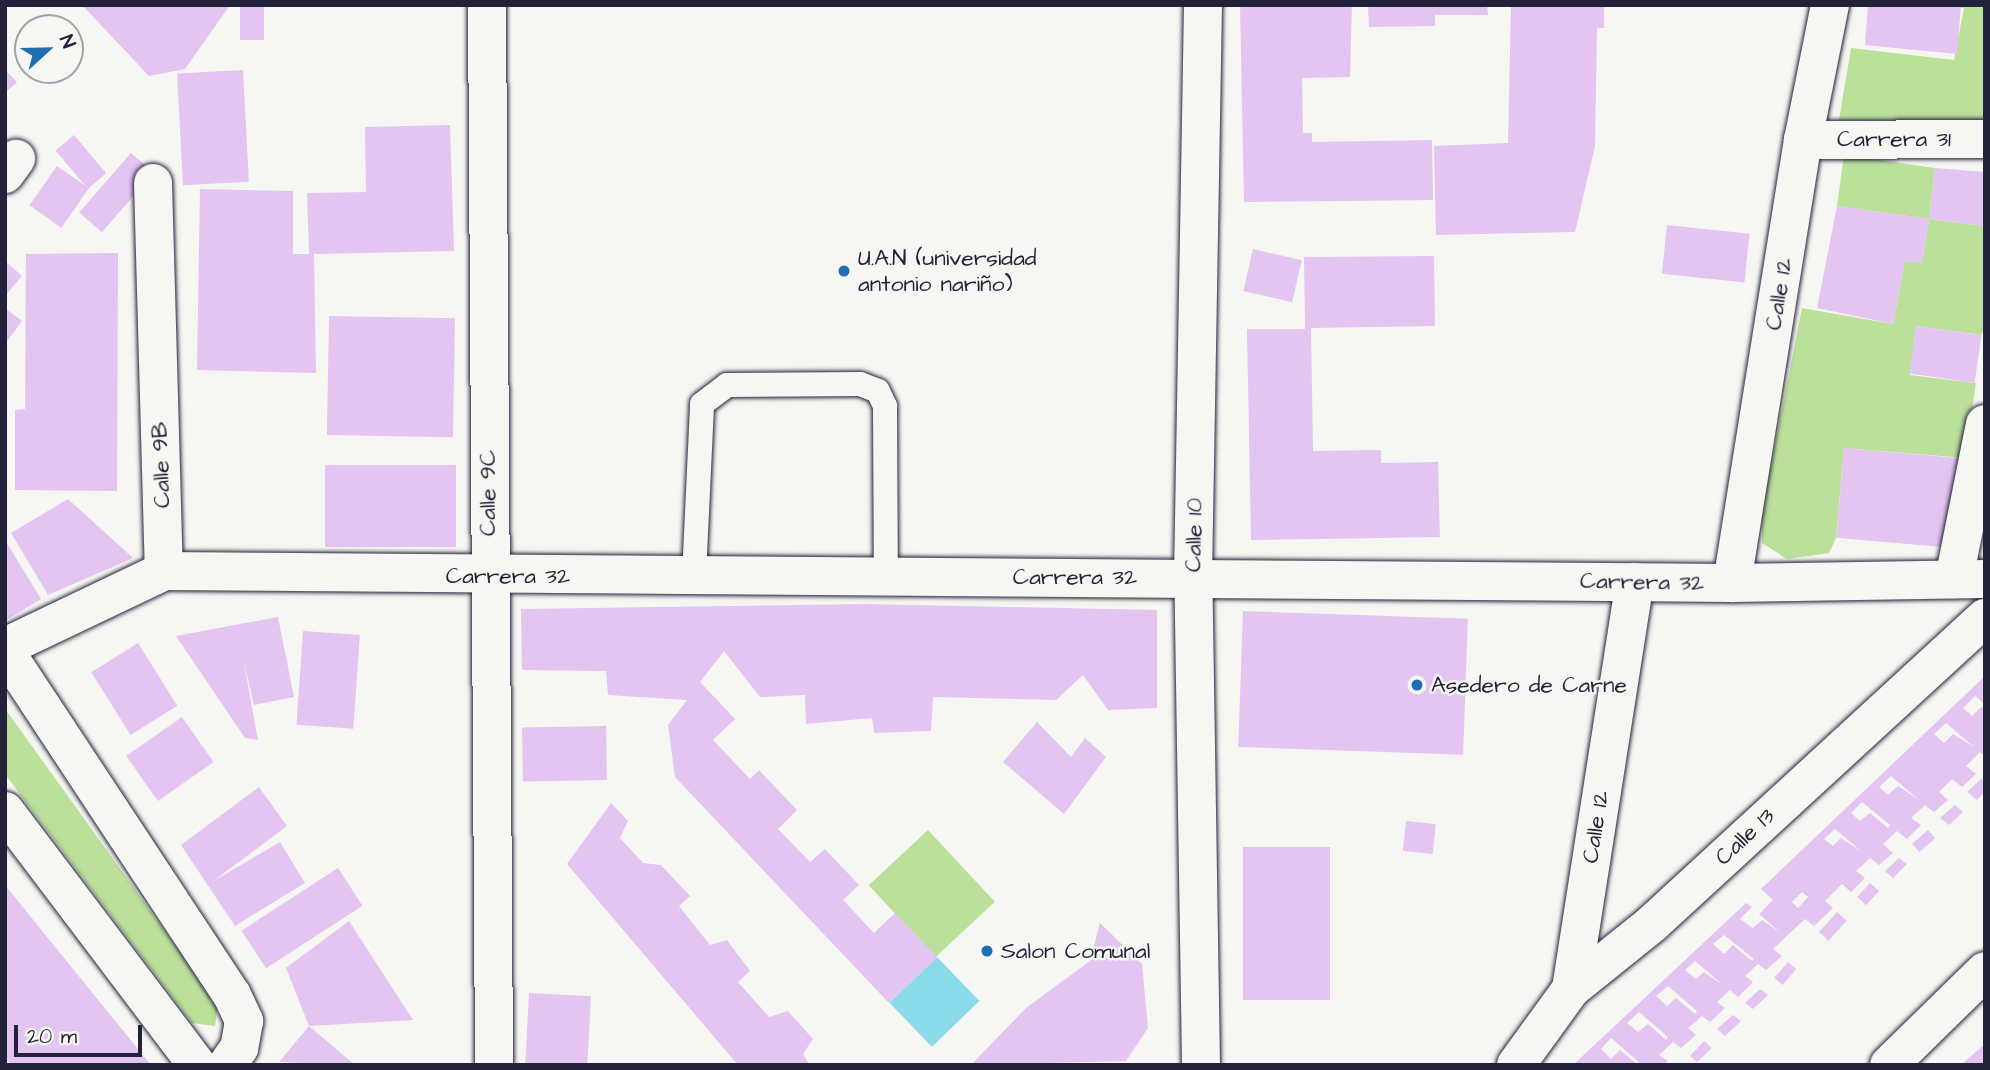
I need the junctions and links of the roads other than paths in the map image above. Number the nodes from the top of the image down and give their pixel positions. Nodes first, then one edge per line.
1 (487, 5) edge
2 (1203, 5) edge
3 (1830, 5) edge
4 (1985, 139) edge
5 (1803, 140) junction
6 (153, 183) dead end
7 (1985, 424) edge
8 (164, 571) junction
9 (488, 576) junction
10 (694, 576) junction
11 (886, 577) junction
12 (1193, 577) junction
13 (1969, 579) edge
14 (1635, 582) junction
15 (1732, 583) junction
16 (1985, 618) edge
17 (5, 649) edge
18 (5, 811) edge
19 (1984, 973) edge
20 (1571, 989) junction
21 (197, 1065) edge
22 (227, 1065) edge
23 (494, 1065) edge
24 (1201, 1065) edge
25 (1516, 1065) edge
26 (1889, 1065) edge

1 - 9 street, Calle 9C
2 - 12 street, Calle 10
3 - 5 street, Calle 12
4 - 5 street, Carrera 31
5 - 15 street, Calle 12
6 - 8 street, Calle 9B
7 - 13 street
8 - 9 street, Carrera 32
8 - 17 street
9 - 10 street, Carrera 32
9 - 23 street, Calle 9C
10 - 11 street, Carrera 32
10 - 11 lane
11 - 12 street, Carrera 32
12 - 14 street, Carrera 32
12 - 24 street, Calle 10
13 - 15 street, Carrera 32
14 - 15 street, Carrera 32
14 - 20 street, Calle 12
16 - 20 street, Calle 13
17 - 22 street
18 - 21 street
19 - 26 street
20 - 25 street, Calle 13

